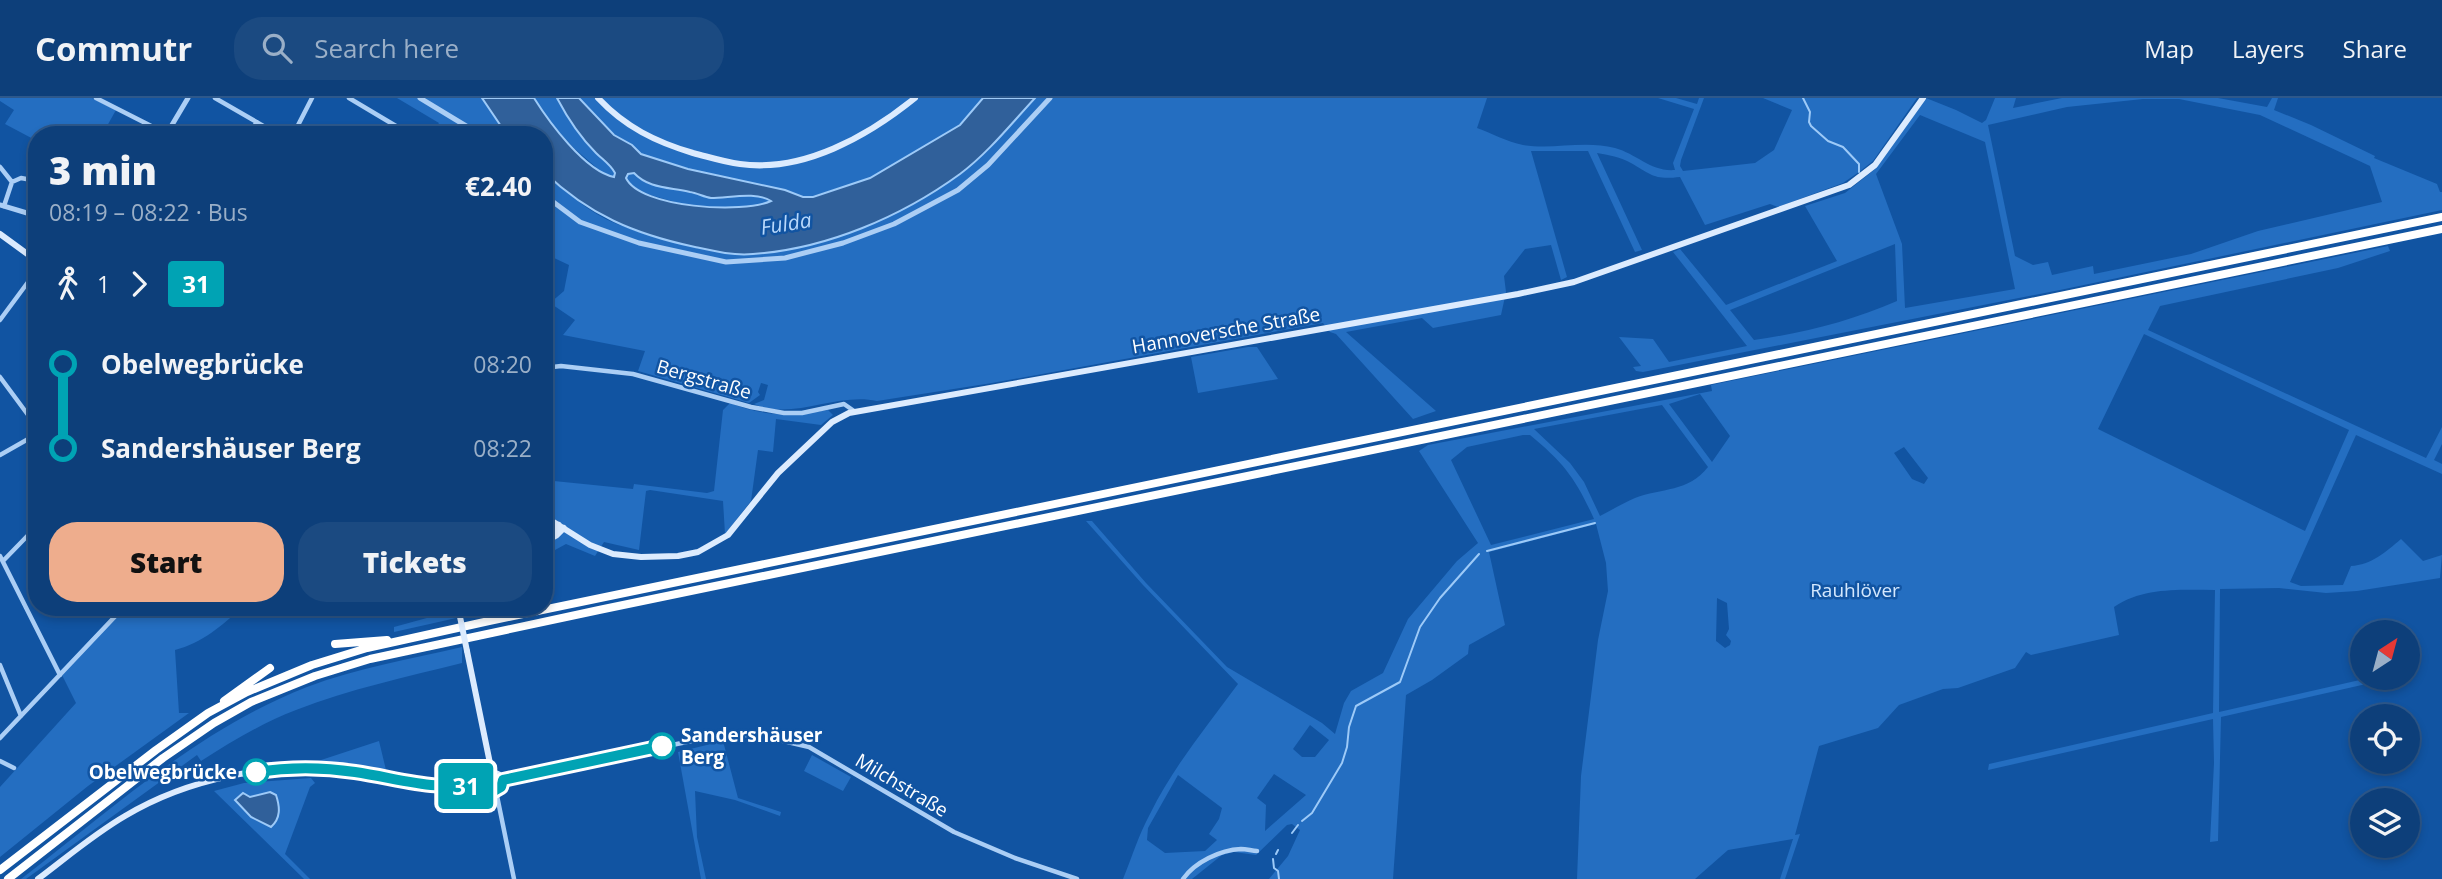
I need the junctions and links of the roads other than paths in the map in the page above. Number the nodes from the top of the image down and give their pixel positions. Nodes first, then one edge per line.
1 (96, 98) edge
2 (188, 98) edge
3 (215, 98) edge
4 (312, 98) edge
5 (349, 98) edge
6 (369, 98) edge
7 (420, 98) edge
8 (598, 98) edge
9 (915, 98) edge
10 (1050, 98) edge
11 (1923, 98) edge
12 (364, 106) junction
13 (257, 122) junction
14 (150, 126) edge
15 (171, 126) edge
16 (254, 126) edge
17 (264, 126) edge
18 (298, 126) edge
19 (396, 126) edge
20 (467, 126) edge
21 (0, 167) edge
22 (28, 179) edge
23 (12, 182) junction
24 (553, 202) edge
25 (2, 205) edge
26 (28, 213) edge
27 (2442, 217) edge
28 (2442, 229) edge
29 (0, 234) edge
30 (28, 254) edge
31 (28, 282) edge
32 (0, 320) edge
33 (553, 367) edge
34 (0, 377) edge
35 (854, 411) junction
36 (27, 414) edge
37 (28, 440) edge
38 (0, 455) edge
39 (553, 522) edge
40 (561, 526) junction
41 (28, 534) edge
42 (553, 537) edge
43 (2, 558) edge
44 (553, 608) edge
45 (28, 611) edge
46 (31, 616) edge
47 (116, 616) edge
48 (460, 616) edge
49 (516, 616) edge
50 (400, 640) junction
51 (335, 644) dead end
52 (0, 665) edge
53 (270, 667) dead end
54 (60, 676) junction
55 (208, 713) junction
56 (21, 716) junction
57 (0, 738) edge
58 (0, 761) edge
59 (14, 768) dead end
60 (492, 773) junction
61 (503, 780) junction
62 (485, 783) junction
63 (496, 791) junction
64 (1257, 851) dead end
65 (0, 870) edge
66 (8, 879) edge
67 (38, 879) edge
68 (514, 879) edge
69 (1077, 879) edge
70 (1183, 879) edge

1 - 14 street
2 - 15 street
3 - 13 street
4 - 18 street
5 - 12 street
6 - 12 street
7 - 20 street
8 - 9 main road
10 - 24 street
11 - 35 main road, Hannoversche Straße
12 - 19 street
13 - 16 street
13 - 17 street
21 - 23 street
22 - 23 street
23 - 25 street
25 - 26 street
27 - 44 highway
28 - 66 highway
29 - 30 main road
31 - 32 street
33 - 35 street, Bergstraße
34 - 36 street
35 - 40 main road, Hannoversche Straße
37 - 38 street
39 - 40 main road, Hannoversche Straße
40 - 42 main road
41 - 43 street
43 - 45 street
46 - 54 street
47 - 54 street
48 - 60 main road, bridge
49 - 50 highway
50 - 51 highway
50 - 55 highway
52 - 56 street
53 - 55 highway
54 - 56 street
55 - 65 highway
56 - 57 street
58 - 59 street
60 - 61 main road
60 - 62 main road
61 - 63 main road
61 - 69 street, Milchstraße
62 - 63 main road
62 - 67 main road
63 - 68 street
64 - 70 street

